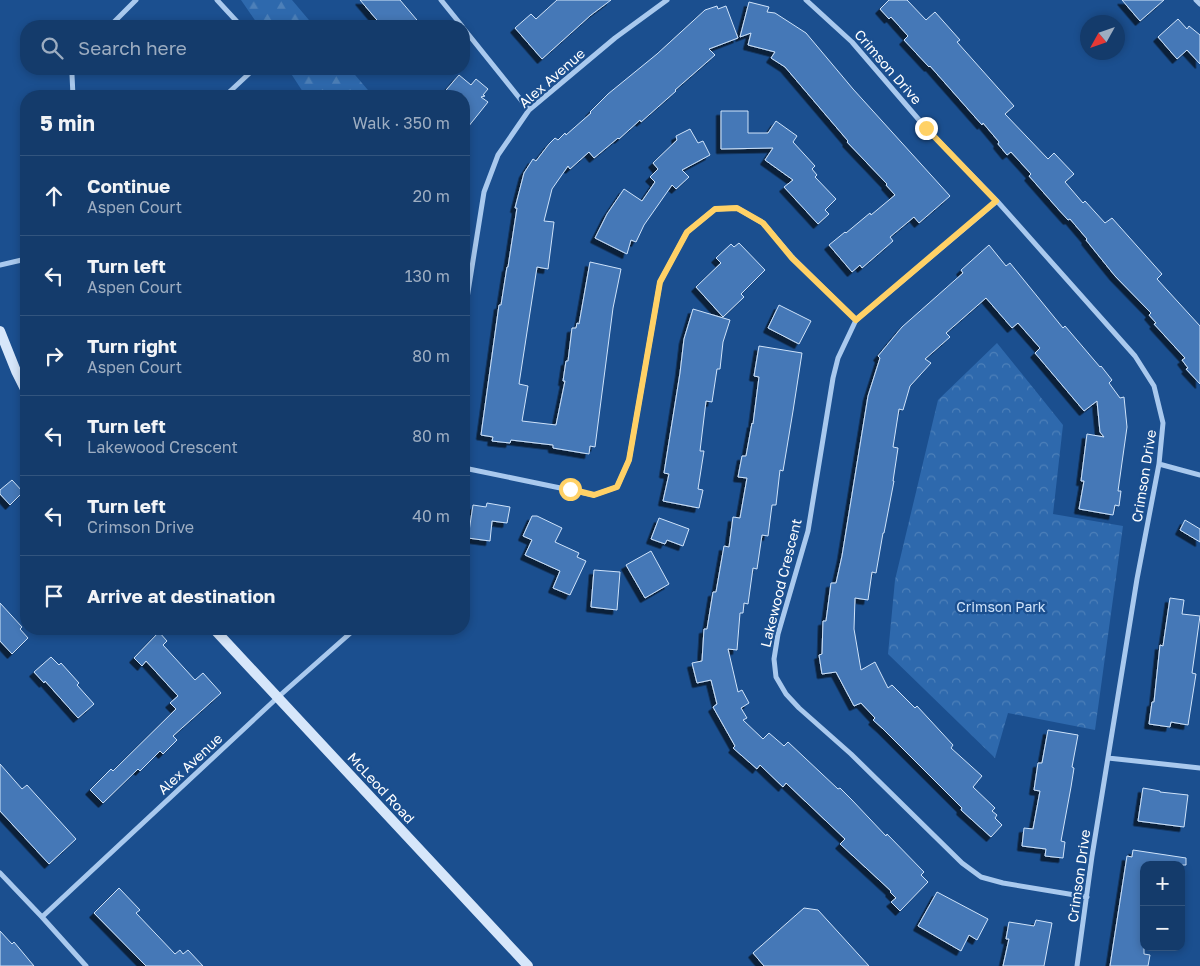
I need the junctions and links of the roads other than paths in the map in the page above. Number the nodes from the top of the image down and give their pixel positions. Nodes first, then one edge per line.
1 (136, 0) edge
2 (217, 0) edge
3 (440, 0) edge
4 (667, 0) edge
5 (806, 0) edge
6 (1196, 0) edge
7 (1200, 4) edge
8 (116, 20) edge
9 (235, 20) edge
10 (456, 20) edge
11 (470, 37) edge
12 (72, 75) edge
13 (248, 75) edge
14 (73, 90) edge
15 (231, 90) edge
16 (528, 110) junction
17 (996, 201) junction
18 (20, 260) edge
19 (0, 265) edge
20 (470, 279) edge
21 (856, 320) junction
22 (0, 331) edge
23 (20, 379) edge
24 (1159, 464) junction
25 (470, 469) edge
26 (1200, 475) edge
27 (220, 635) edge
28 (348, 635) edge
29 (278, 698) junction
30 (1108, 758) junction
31 (1200, 768) edge
32 (0, 872) edge
33 (1087, 897) junction
34 (42, 917) junction
35 (86, 966) edge
36 (528, 966) edge
37 (1077, 966) edge

1 - 8 street
2 - 9 street
3 - 10 street
4 - 16 street, Alex Avenue
5 - 17 street, Crimson Drive
6 - 7 street
11 - 16 street
12 - 14 street
13 - 15 street
16 - 20 street, Alex Avenue
17 - 21 street, Lakewood Crescent
17 - 24 street, Crimson Drive
18 - 19 street
21 - 25 street
21 - 33 street, Lakewood Crescent
22 - 23 main road
24 - 26 street
24 - 30 street, Crimson Drive
27 - 29 main road, McLeod Road
28 - 29 street, Alex Avenue
29 - 34 street, Alex Avenue
29 - 36 main road, McLeod Road
30 - 31 street
30 - 33 street, Crimson Drive
32 - 34 street
33 - 37 street, Crimson Drive
34 - 35 street

